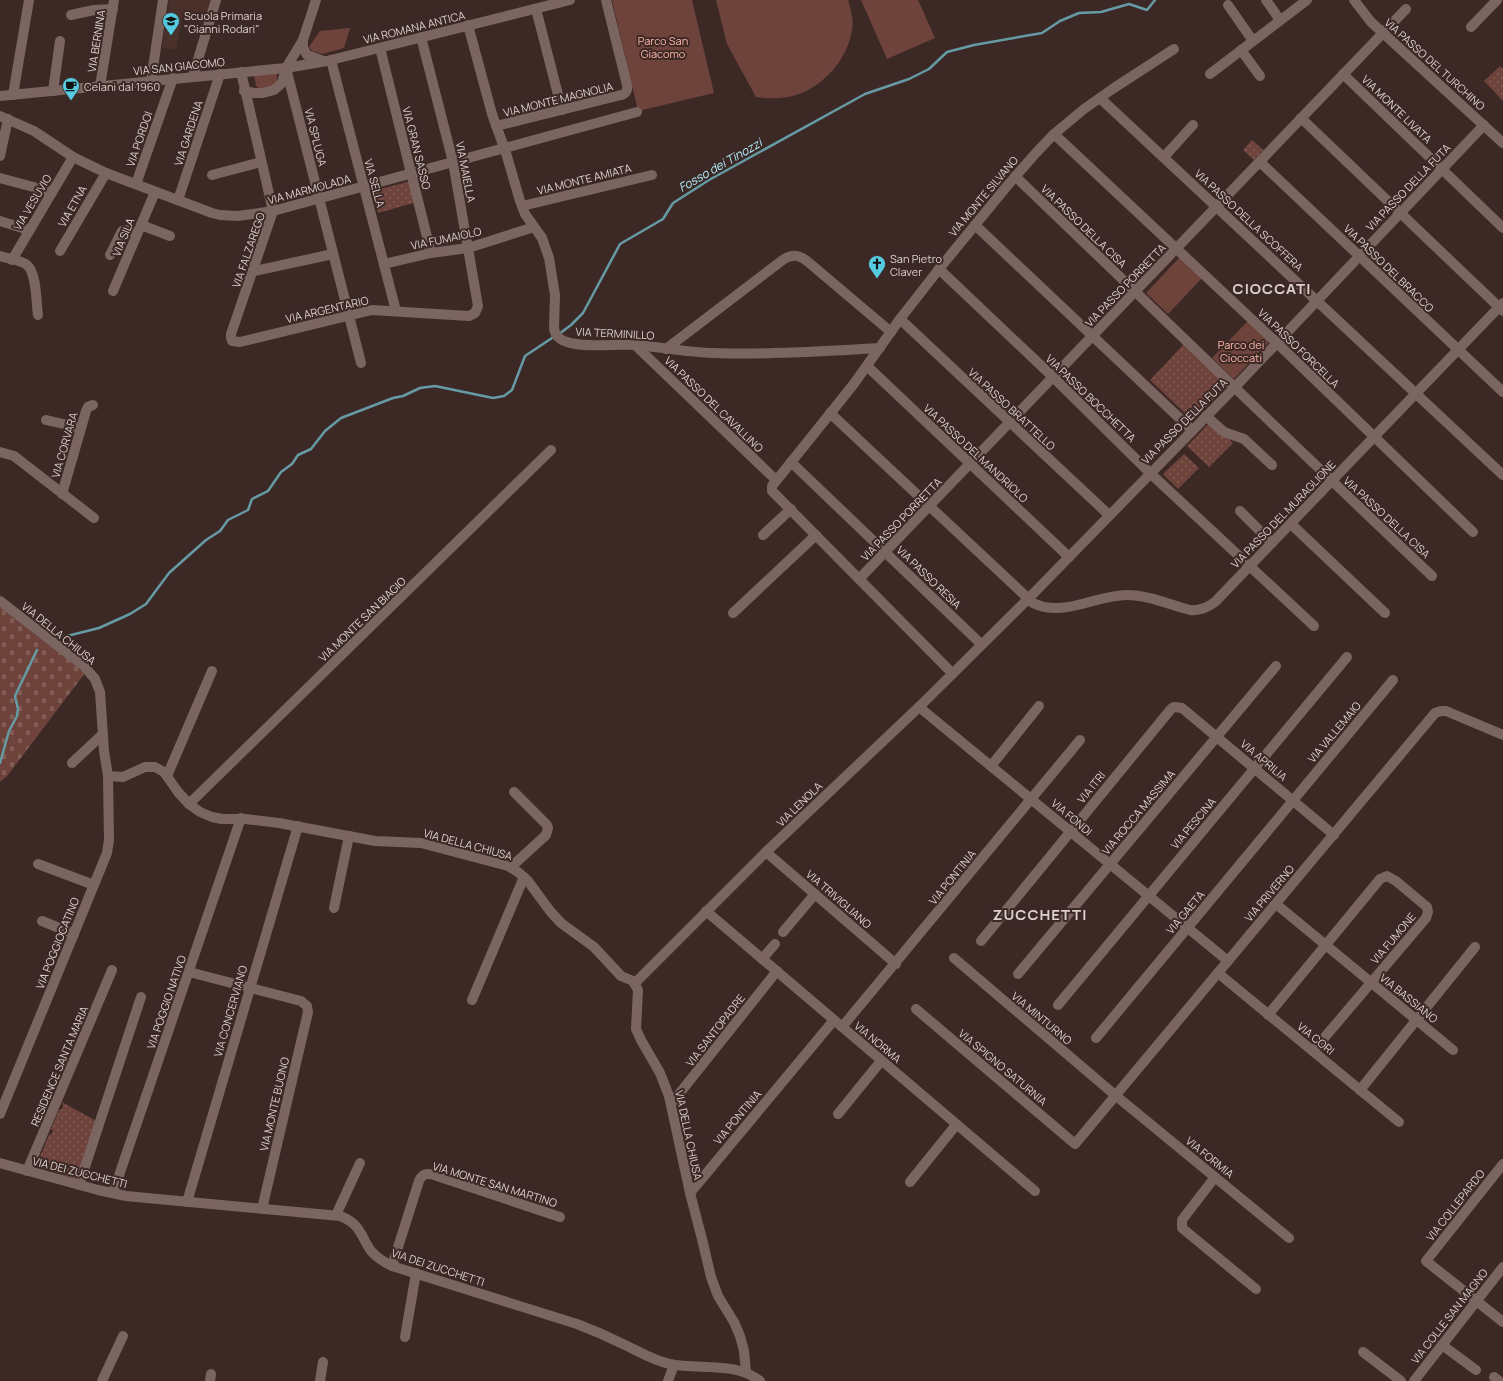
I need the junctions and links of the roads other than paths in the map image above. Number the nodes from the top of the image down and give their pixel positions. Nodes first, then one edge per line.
1 (29, 0) edge
2 (163, 0) edge
3 (216, 0) edge
4 (570, 0) edge
5 (606, 0) edge
6 (1266, 0) edge
7 (1307, 0) edge
8 (1354, 0) edge
9 (1497, 0) edge
10 (314, 2) edge
11 (114, 4) edge
12 (1228, 5) dead end
13 (536, 9) junction
14 (1406, 9) dead end
15 (71, 15) dead end
16 (1280, 20) junction
17 (468, 25) junction
18 (1471, 27) dead end
19 (1383, 33) junction
20 (421, 37) junction
21 (303, 40) junction
22 (60, 41) dead end
23 (1253, 41) junction
24 (380, 48) junction
25 (1174, 49) dead end
26 (1241, 50) junction
27 (329, 61) junction
28 (286, 68) junction
29 (241, 72) junction
30 (220, 74) junction
31 (1210, 74) dead end
32 (1344, 74) junction
33 (193, 76) junction
34 (1260, 76) dead end
35 (173, 78) junction
36 (151, 81) junction
37 (100, 86) junction
38 (53, 91) junction
39 (244, 91) junction
40 (13, 95) junction
41 (0, 96) edge
42 (1100, 98) junction
43 (562, 110) junction
44 (637, 112) dead end
45 (4, 118) edge
46 (1301, 118) junction
47 (1484, 125) junction
48 (496, 126) junction
49 (1193, 126) dead end
50 (1054, 134) junction
51 (1503, 143) edge
52 (505, 148) junction
53 (0, 156) edge
54 (73, 157) junction
55 (1164, 157) junction
56 (261, 162) junction
57 (453, 162) junction
58 (1260, 162) junction
59 (1442, 169) junction
60 (106, 173) junction
61 (411, 173) junction
62 (212, 175) dead end
63 (652, 175) dead end
64 (1015, 176) junction
65 (0, 178) edge
66 (136, 184) junction
67 (364, 186) junction
68 (52, 192) junction
69 (155, 192) junction
70 (318, 198) junction
71 (178, 200) junction
72 (522, 206) junction
73 (1217, 206) junction
74 (273, 211) junction
75 (1400, 212) junction
76 (0, 221) edge
77 (975, 225) junction
78 (534, 227) junction
79 (1503, 228) edge
80 (139, 229) junction
81 (29, 230) junction
82 (170, 236) dead end
83 (468, 248) junction
84 (1177, 248) junction
85 (60, 251) dead end
86 (431, 253) junction
87 (333, 254) junction
88 (110, 255) dead end
89 (0, 256) edge
90 (1359, 256) junction
91 (12, 260) junction
92 (384, 264) junction
93 (939, 270) junction
94 (254, 271) junction
95 (113, 291) dead end
96 (1136, 292) junction
97 (1317, 300) junction
98 (1502, 307) edge
99 (396, 311) junction
100 (475, 313) joint
101 (38, 315) dead end
102 (348, 315) junction
103 (900, 319) junction
104 (891, 332) junction
105 (1093, 336) junction
106 (232, 341) joint
107 (1276, 342) junction
108 (635, 345) junction
109 (880, 348) junction
110 (666, 349) junction
111 (1458, 350) junction
112 (361, 363) dead end
113 (867, 366) junction
114 (1053, 377) junction
115 (1235, 387) junction
116 (1503, 392) edge
117 (1416, 393) junction
118 (93, 405) dead end
119 (830, 413) junction
120 (1206, 416) junction
121 (46, 420) dead end
122 (1009, 423) junction
123 (81, 428) junction
124 (1192, 430) junction
125 (1374, 437) junction
126 (551, 450) dead end
127 (0, 452) edge
128 (790, 462) junction
129 (970, 464) junction
130 (1272, 465) dead end
131 (1150, 473) junction
132 (1503, 475) edge
133 (1332, 481) junction
134 (774, 484) junction
135 (62, 494) junction
136 (930, 507) junction
137 (791, 509) junction
138 (1240, 511) dead end
139 (1109, 515) junction
140 (94, 518) dead end
141 (1291, 524) junction
142 (1473, 532) dead end
143 (763, 535) dead end
144 (816, 535) junction
145 (1272, 543) junction
146 (886, 552) junction
147 (1069, 557) junction
148 (1250, 566) junction
149 (862, 576) dead end
150 (1432, 576) dead end
151 (1028, 599) junction
152 (0, 601) edge
153 (733, 613) dead end
154 (1385, 613) dead end
155 (1314, 626) dead end
156 (981, 644) junction
157 (1347, 657) dead end
158 (1276, 666) dead end
159 (212, 671) dead end
160 (952, 674) junction
161 (1393, 680) dead end
162 (1039, 706) dead end
163 (1177, 706) joint
164 (919, 707) junction
165 (103, 734) junction
166 (1503, 735) edge
167 (1217, 737) junction
168 (1080, 740) dead end
169 (72, 763) dead end
170 (991, 766) junction
171 (1254, 768) junction
172 (108, 776) junction
173 (167, 776) junction
174 (514, 792) dead end
175 (1031, 799) junction
176 (1293, 800) junction
177 (189, 804) junction
178 (241, 818) junction
179 (298, 826) junction
180 (1070, 832) junction
181 (1334, 834) junction
182 (349, 836) junction
183 (766, 852) junction
184 (38, 864) dead end
185 (1110, 864) junction
186 (511, 867) junction
187 (524, 877) junction
188 (94, 885) junction
189 (815, 894) junction
190 (1148, 896) junction
191 (1276, 904) junction
192 (334, 908) dead end
193 (706, 911) junction
194 (42, 921) dead end
195 (1187, 928) junction
196 (783, 932) dead end
197 (74, 934) junction
198 (981, 941) dead end
199 (775, 944) dead end
200 (1326, 946) junction
201 (1475, 947) dead end
202 (954, 958) dead end
203 (762, 959) junction
204 (1228, 961) junction
205 (896, 964) junction
206 (112, 970) dead end
207 (777, 971) junction
208 (188, 972) junction
209 (1218, 973) junction
210 (1018, 974) dead end
211 (1371, 982) junction
212 (635, 983) junction
213 (249, 988) junction
214 (141, 997) dead end
215 (472, 1000) dead end
216 (1058, 1005) dead end
217 (916, 1009) dead end
218 (1268, 1015) junction
219 (834, 1020) junction
220 (1416, 1020) junction
221 (842, 1027) junction
222 (1096, 1038) dead end
223 (1453, 1050) dead end
224 (1313, 1051) junction
225 (882, 1061) junction
226 (1360, 1090) junction
227 (1115, 1096) junction
228 (671, 1104) junction
229 (0, 1114) edge
230 (838, 1114) dead end
231 (1399, 1122) dead end
232 (956, 1125) junction
233 (1075, 1144) joint
234 (360, 1162) dead end
235 (1503, 1164) edge
236 (1, 1166) edge
237 (27, 1171) junction
238 (1215, 1177) junction
239 (910, 1182) dead end
240 (79, 1185) junction
241 (1035, 1191) dead end
242 (113, 1193) junction
243 (690, 1193) junction
244 (187, 1202) junction
245 (262, 1209) junction
246 (336, 1216) junction
247 (560, 1217) dead end
248 (1289, 1238) dead end
249 (392, 1266) junction
250 (1503, 1267) edge
251 (416, 1273) junction
252 (1256, 1289) dead end
253 (1476, 1301) junction
254 (1503, 1322) edge
255 (123, 1336) dead end
256 (405, 1337) dead end
257 (1442, 1345) junction
258 (1363, 1352) dead end
259 (323, 1362) dead end
260 (674, 1365) junction
261 (1476, 1370) dead end
262 (746, 1372) junction
263 (102, 1381) edge
264 (320, 1381) edge
265 (668, 1381) edge
266 (760, 1381) edge
267 (1401, 1381) edge
268 (1414, 1381) edge

1 - 40 street
2 - 36 street
3 - 33 street
4 - 13 street, VIA ROMANA ANTICA
5 - 43 street, VIA MONTE MAGNOLIA
6 - 16 street
7 - 16 street
8 - 19 street, VIA PASSO DEL TURCHINO
9 - 18 street
10 - 21 street
11 - 15 street
11 - 37 street, VIA BERNINA
12 - 23 street
13 - 17 street, VIA ROMANA ANTICA
13 - 43 street
14 - 19 street, VIA PASSO PORRETTA
16 - 23 street
17 - 20 street, VIA ROMANA ANTICA
17 - 48 street, VIA TERMINILLO
19 - 32 street, VIA PASSO PORRETTA
19 - 47 street, VIA PASSO DEL TURCHINO
20 - 24 street, VIA ROMANA ANTICA
20 - 57 street, VIA MAIELLA
21 - 27 street
21 - 28 street
22 - 38 street
23 - 26 street
24 - 27 street, VIA ROMANA ANTICA
24 - 61 street, VIA GRAN SASSO
25 - 42 street, VIA MONTE SILVANO
26 - 31 street
26 - 34 street
27 - 28 street, VIA ROMANA ANTICA
27 - 67 street, VIA SELLA
28 - 29 street, VIA SAN GIACOMO
28 - 39 street
28 - 70 street, VIA SPLUGA
29 - 30 street, VIA SAN GIACOMO
29 - 39 street, VIA FALZAREGO
30 - 33 street, VIA SAN GIACOMO
30 - 71 street, VIA GARDENA
32 - 46 street, VIA PASSO PORRETTA
32 - 59 street, VIA MONTE LIVATA
33 - 35 street, VIA SAN GIACOMO
35 - 36 street, VIA SAN GIACOMO
35 - 66 street, VIA PORDOI
36 - 37 street, VIA SAN GIACOMO
37 - 38 street, VIA SAN GIACOMO
38 - 40 street, VIA SAN GIACOMO
39 - 56 street, VIA FALZAREGO
40 - 41 street, VIA SAN GIACOMO
42 - 50 street, VIA MONTE SILVANO
42 - 55 street, VIA PASSO DELLA SCOFFERA
43 - 48 street, VIA MONTE MAGNOLIA
44 - 52 street, VIA MARMOLADA
45 - 53 street
45 - 54 street, VIA MARMOLADA
46 - 58 street, VIA PASSO PORRETTA
46 - 75 street
47 - 51 street, VIA PASSO DEL TURCHINO
47 - 59 street, VIA PASSO DELLA FUTA
48 - 52 street, VIA TERMINILLO
49 - 55 street
50 - 64 street, VIA MONTE SILVANO
50 - 84 street, VIA PASSO FORCELLA
52 - 57 street, VIA MARMOLADA
52 - 72 street, VIA TERMINILLO
54 - 60 street, VIA MARMOLADA
54 - 68 street, VIA VESUVIO
55 - 73 street, VIA PASSO DELLA SCOFFERA
56 - 62 street
56 - 74 street, VIA FALZAREGO
57 - 61 street, VIA MARMOLADA
57 - 83 street, VIA MAIELLA
58 - 73 street, VIA PASSO PORRETTA
58 - 90 street, VIA PASSO DEL BRACCO
59 - 75 street, VIA PASSO DELLA FUTA
59 - 79 street, VIA MONTE LIVATA
60 - 66 street, VIA MARMOLADA
60 - 85 street, VIA ETNA
61 - 67 street, VIA MARMOLADA
61 - 86 street, VIA GRAN SASSO
63 - 72 street, VIA MONTE AMIATA
64 - 77 street, VIA MONTE SILVANO
64 - 96 street, VIA PASSO DELLA CISA
65 - 68 street
66 - 69 street, VIA MARMOLADA
67 - 70 street, VIA MARMOLADA
67 - 92 street, VIA SELLA
68 - 81 street, VIA VESUVIO
69 - 71 street, VIA MARMOLADA
69 - 80 street, VIA SILA
70 - 74 street, VIA MARMOLADA
70 - 87 street, VIA SPLUGA
71 - 74 street, VIA MARMOLADA
72 - 78 street, VIA TERMINILLO
73 - 84 street, VIA PASSO PORRETTA
73 - 97 street, VIA PASSO DELLA SCOFFERA
74 - 94 street, VIA FALZAREGO
75 - 90 street, VIA PASSO DELLA FUTA
75 - 98 street
76 - 81 street
77 - 93 street, VIA MONTE SILVANO
77 - 105 street
78 - 83 street, VIA FUMAIOLO
78 - 108 street, VIA TERMINILLO
80 - 82 street
80 - 88 street
80 - 95 street, VIA SILA
81 - 91 street, VIA VESUVIO
83 - 86 street, VIA FUMAIOLO
83 - 100 street, VIA MAIELLA
84 - 96 street, VIA PASSO PORRETTA
84 - 107 street, VIA PASSO FORCELLA
86 - 92 street, VIA FUMAIOLO
87 - 94 street
87 - 102 street, VIA SPLUGA
89 - 91 street
90 - 97 street, VIA PASSO DELLA FUTA
90 - 111 street, VIA PASSO DEL BRACCO
91 - 101 street
92 - 99 street, VIA SELLA
93 - 103 street, VIA MONTE SILVANO
93 - 114 street, VIA PASSO BOCCHETTA
94 - 106 street, VIA FALZAREGO
96 - 105 street, VIA PASSO PORRETTA
96 - 115 street, VIA PASSO DELLA CISA
97 - 107 street, VIA PASSO DELLA FUTA
97 - 117 street, VIA PASSO DELLA SCOFFERA
98 - 111 street, VIA PASSO DEL MURAGLIONE
99 - 100 street, VIA ARGENTARIO
99 - 102 street, VIA ARGENTARIO
102 - 106 street, VIA ARGENTARIO
102 - 112 street, VIA SPLUGA
103 - 104 street, VIA MONTE SILVANO
103 - 122 street, VIA PASSO BRATTELLO
104 - 109 street, VIA MONTE SILVANO
104 - 110 street
105 - 114 street, VIA PASSO PORRETTA
105 - 124 street
107 - 115 street, VIA PASSO DELLA FUTA
107 - 125 street, VIA PASSO FORCELLA
108 - 110 street, VIA TERMINILLO
108 - 134 street, VIA PASSO DEL CAVALLINO
109 - 110 street, VIA TERMINILLO
109 - 113 street, VIA MONTE SILVANO
111 - 116 street, VIA PASSO DEL BRACCO
111 - 117 street, VIA PASSO DEL MURAGLIONE
113 - 119 street, VIA MONTE SILVANO
113 - 129 street, VIA PASSO DEL MANDRIOLO
114 - 122 street, VIA PASSO PORRETTA
114 - 131 street, VIA PASSO BOCCHETTA
115 - 120 street, VIA PASSO DELLA FUTA
115 - 133 street, VIA PASSO DELLA CISA
117 - 125 street, VIA PASSO DEL MURAGLIONE
117 - 132 street, VIA PASSO DELLA SCOFFERA
118 - 123 street, VIA CORVARA
119 - 128 street, VIA MONTE SILVANO
119 - 136 street, VIA PASSO DEL MURAGLIONE
120 - 124 street, VIA PASSO DELLA FUTA
120 - 130 street
121 - 123 street
122 - 129 street, VIA PASSO PORRETTA
122 - 139 street, VIA PASSO BRATTELLO
123 - 135 street, VIA CORVARA
124 - 131 street, VIA PASSO DELLA FUTA
125 - 133 street, VIA PASSO DEL MURAGLIONE
125 - 142 street, VIA PASSO FORCELLA
126 - 177 street, VIA MONTE SAN BIAGIO
127 - 135 street, VIA CORVARA
128 - 134 street, VIA MONTE SILVANO
128 - 146 street, VIA PASSO RESIA
129 - 136 street, VIA PASSO PORRETTA
129 - 147 street, VIA PASSO DEL MANDRIOLO
131 - 139 street, VIA PASSO DELLA FUTA
131 - 148 street, VIA PASSO BOCCHETTA
133 - 141 street, VIA PASSO DEL MURAGLIONE
133 - 150 street, VIA PASSO DELLA CISA
134 - 137 street, VIA PASSO DEL CAVALLINO
135 - 140 street, VIA CORVARA
136 - 146 street, VIA PASSO PORRETTA
136 - 151 street, VIA PASSO DEL MURAGLIONE
137 - 143 street
137 - 144 street, VIA PASSO DEL CAVALLINO
138 - 145 street
139 - 147 street, VIA PASSO DELLA FUTA
141 - 145 street, VIA PASSO DEL MURAGLIONE
141 - 154 street
144 - 153 street
144 - 160 street, VIA PASSO DEL CAVALLINO
145 - 148 street, VIA PASSO DEL MURAGLIONE
146 - 149 street, VIA PASSO PORRETTA
146 - 156 street, VIA PASSO RESIA
147 - 151 street, VIA PASSO DELLA FUTA
148 - 151 street, VIA PASSO DEL MURAGLIONE
148 - 155 street, VIA PASSO BOCCHETTA
151 - 156 street, VIA PASSO DELLA FUTA
152 - 165 street, VIA DELLA CHIUSA
156 - 160 street, VIA LENOLA
157 - 171 street, VIA PESCINA
158 - 167 street, VIA ROCCA MASSIMA
159 - 173 street
160 - 164 street, VIA LENOLA
161 - 176 street, VIA VALLEMAIO
162 - 170 street
163 - 167 street, VIA APRILIA
163 - 180 street, VIA ITRI
164 - 170 street, VIA FONDI
164 - 183 street, VIA LENOLA
165 - 169 street
165 - 172 street, VIA DELLA CHIUSA
166 - 181 street, VIA PRIVERNO
167 - 171 street, VIA APRILIA
167 - 185 street, VIA ROCCA MASSIMA
168 - 175 street, VIA PONTINIA
170 - 175 street, VIA FONDI
171 - 176 street, VIA APRILIA
171 - 190 street, VIA PESCINA
172 - 173 street, VIA DELLA CHIUSA
172 - 188 street, VIA POGGIOCATINO
173 - 177 street, VIA DELLA CHIUSA
174 - 186 street
175 - 180 street, VIA FONDI
175 - 205 street, VIA PONTINIA
176 - 181 street, VIA APRILIA
176 - 195 street, VIA GAETA
177 - 178 street, VIA DELLA CHIUSA
178 - 179 street, VIA DELLA CHIUSA
178 - 208 street, VIA POGGIO NATIVO
179 - 182 street, VIA DELLA CHIUSA
179 - 213 street, VIA CONCERVIANO
180 - 185 street, VIA FONDI
180 - 198 street, VIA ITRI
181 - 191 street, VIA PRIVERNO
182 - 186 street, VIA DELLA CHIUSA
182 - 192 street
183 - 189 street, VIA TRIVIGLIANO
183 - 193 street, VIA LENOLA
184 - 188 street
185 - 190 street, VIA FONDI
185 - 210 street, VIA ROCCA MASSIMA
186 - 187 street, VIA DELLA CHIUSA
187 - 212 street, VIA DELLA CHIUSA
187 - 215 street
188 - 197 street, VIA POGGIOCATINO
189 - 196 street
189 - 205 street, VIA TRIVIGLIANO
190 - 195 street, VIA FONDI
190 - 216 street, VIA PESCINA
191 - 200 street, VIA BASSIANO
191 - 204 street, VIA PRIVERNO
193 - 203 street, VIA NORMA
193 - 212 street, VIA LENOLA
194 - 197 street
195 - 204 street, VIA FONDI
195 - 222 street, VIA GAETA
197 - 229 street, VIA POGGIOCATINO
199 - 203 street
200 - 211 street, VIA BASSIANO
200 - 211 street, VIA FUMONE
200 - 218 street, VIA FUMONE
201 - 220 street
202 - 227 street, VIA MINTURNO
203 - 207 street, VIA NORMA
204 - 209 street, VIA PRIVERNO
205 - 221 street, VIA PONTINIA
206 - 237 street, RESIDENCE SANTA MARIA
207 - 219 street, VIA NORMA
207 - 228 street, VIA SANTOPADRE
208 - 213 street
208 - 242 street, VIA POGGIO NATIVO
209 - 218 street, VIA CORI
209 - 227 street, VIA PRIVERNO
211 - 220 street, VIA BASSIANO
211 - 224 street, VIA FUMONE
212 - 228 street, VIA DELLA CHIUSA
213 - 244 street, VIA CONCERVIANO
213 - 245 street, VIA MONTE BUONO
214 - 240 street
217 - 233 street, VIA SPIGNO SATURNIA
218 - 224 street, VIA CORI
219 - 221 street, VIA NORMA
219 - 243 street, VIA PONTINIA
220 - 223 street, VIA BASSIANO
220 - 226 street
221 - 225 street, VIA NORMA
224 - 226 street, VIA CORI
225 - 230 street
225 - 232 street, VIA NORMA
226 - 231 street, VIA CORI
227 - 233 street, VIA PRIVERNO
227 - 238 street, VIA FORMIA
228 - 243 street, VIA DELLA CHIUSA
232 - 239 street
232 - 241 street, VIA NORMA
234 - 246 street
235 - 253 street, VIA COLLEPARDO
236 - 237 street, VIA DEI ZUCCHETTI
237 - 240 street, VIA DEI ZUCCHETTI
238 - 248 street, VIA FORMIA
238 - 252 street
240 - 242 street, VIA DEI ZUCCHETTI
242 - 244 street, VIA DEI ZUCCHETTI
243 - 262 street, VIA DELLA CHIUSA
244 - 245 street, VIA DEI ZUCCHETTI
245 - 246 street, VIA DEI ZUCCHETTI
246 - 249 street, VIA DEI ZUCCHETTI
247 - 249 street, VIA MONTE SAN MARTINO
249 - 251 street, VIA DEI ZUCCHETTI
250 - 253 street, VIA COLLE SAN MAGNO
251 - 256 street
251 - 260 street, VIA DEI ZUCCHETTI
253 - 254 street
253 - 257 street, VIA COLLE SAN MAGNO
255 - 263 street
257 - 261 street
257 - 268 street, VIA COLLE SAN MAGNO
258 - 267 street
259 - 264 street
260 - 262 street, VIA DEI ZUCCHETTI
260 - 265 street
262 - 266 street, VIA DEI ZUCCHETTI

